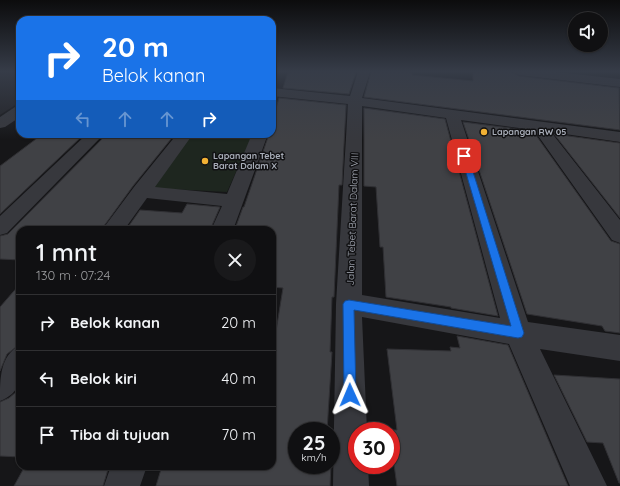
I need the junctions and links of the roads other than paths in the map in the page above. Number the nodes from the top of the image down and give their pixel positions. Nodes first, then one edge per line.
1 (357, 95) edge
2 (276, 96) edge
3 (355, 102) junction
4 (16, 113) edge
5 (452, 114) junction
6 (0, 124) edge
7 (538, 125) junction
8 (620, 137) edge
9 (92, 138) edge
10 (182, 138) edge
11 (258, 138) edge
12 (141, 190) junction
13 (234, 201) junction
14 (116, 226) edge
15 (224, 226) edge
16 (0, 228) edge
17 (620, 235) edge
18 (349, 304) junction
19 (518, 333) junction
20 (620, 348) edge
21 (16, 364) edge
22 (0, 386) edge
23 (128, 470) edge
24 (122, 486) edge
25 (351, 486) edge
26 (589, 486) edge

1 - 3 street, Jalan Tebet Barat Dalam VIII
2 - 3 street
3 - 5 street
3 - 18 street, Jalan Tebet Barat Dalam VIII
4 - 6 street
5 - 7 street
5 - 19 street
7 - 8 street
7 - 17 street
9 - 16 street
10 - 12 street
11 - 13 street
12 - 13 street
12 - 14 street
13 - 15 street
18 - 19 street
18 - 25 street, Jalan Tebet Barat Dalam VIII
19 - 20 street
19 - 26 street
21 - 22 street
23 - 24 street

